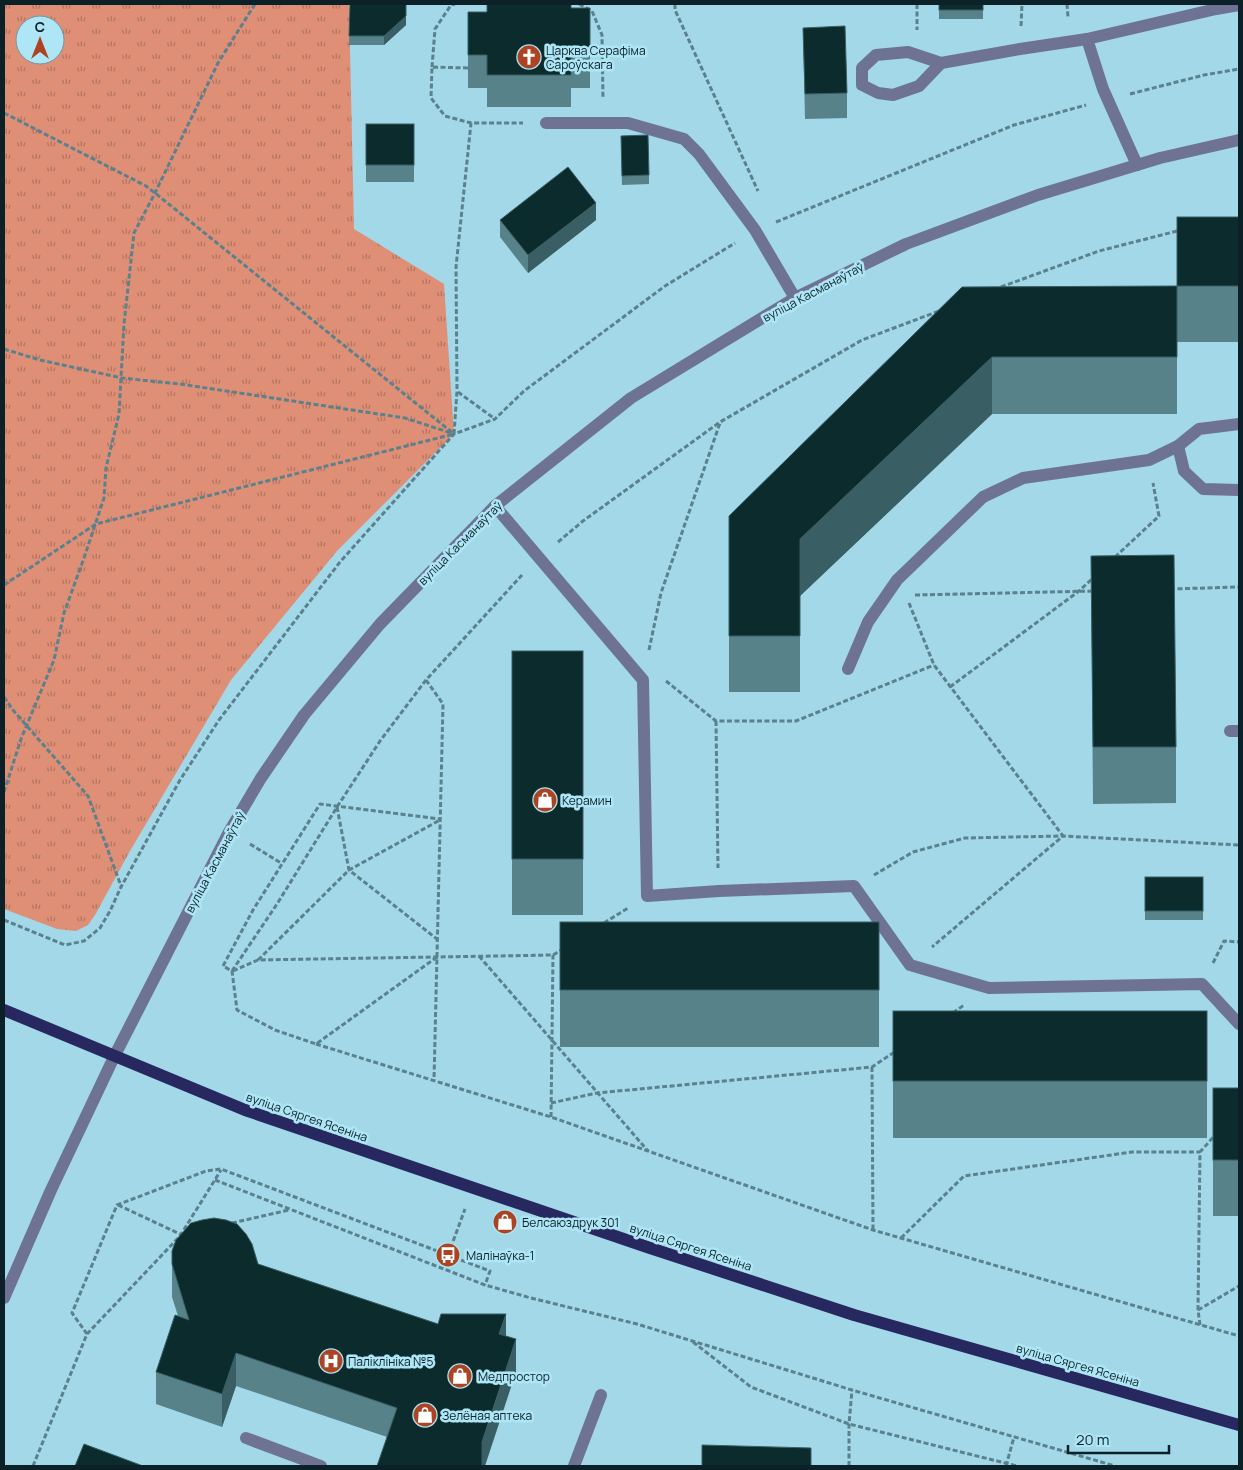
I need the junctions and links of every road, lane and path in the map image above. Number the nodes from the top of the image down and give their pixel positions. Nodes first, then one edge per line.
1 (255, 4) edge
2 (455, 4) edge
3 (579, 4) edge
4 (675, 4) edge
5 (1067, 4) edge
6 (1239, 5) edge
7 (1068, 17) dead end
8 (1087, 39) junction
9 (941, 63) junction
10 (432, 68) junction
11 (468, 68) edge
12 (4, 113) edge
13 (471, 123) junction
14 (546, 123) joint
15 (604, 123) junction
16 (1239, 140) edge
17 (1137, 165) junction
18 (155, 193) junction
19 (761, 196) dead end
20 (1183, 230) edge
21 (998, 288) edge
22 (795, 298) junction
23 (944, 309) edge
24 (4, 349) edge
25 (122, 378) junction
26 (457, 391) junction
27 (495, 419) dead end
28 (720, 422) junction
29 (1239, 424) edge
30 (454, 434) junction
31 (1178, 446) junction
32 (1149, 460) junction
33 (1239, 490) edge
34 (495, 506) junction
35 (96, 524) junction
36 (539, 557) junction
37 (1108, 564) edge
38 (1093, 578) edge
39 (4, 585) edge
40 (1239, 587) edge
41 (1164, 589) edge
42 (1098, 590) edge
43 (1079, 591) junction
44 (646, 664) junction
45 (934, 665) junction
46 (848, 669) dead end
47 (426, 680) junction
48 (643, 680) junction
49 (950, 687) junction
50 (4, 697) edge
51 (716, 721) junction
52 (27, 727) junction
53 (4, 792) edge
54 (337, 806) junction
55 (440, 820) junction
56 (229, 832) junction
57 (1064, 836) junction
58 (1239, 845) edge
59 (281, 863) junction
60 (349, 870) junction
61 (854, 886) junction
62 (121, 887) dead end
63 (719, 891) junction
64 (647, 896) junction
65 (110, 912) dead end
66 (4, 920) edge
67 (600, 926) edge
68 (437, 940) junction
69 (1239, 942) edge
70 (569, 945) edge
71 (554, 955) junction
72 (480, 956) junction
73 (437, 957) junction
74 (258, 960) junction
75 (910, 965) junction
76 (232, 971) junction
77 (1202, 984) junction
78 (989, 988) junction
79 (4, 1010) edge
80 (950, 1014) edge
81 (1239, 1024) edge
82 (551, 1041) junction
83 (316, 1044) junction
84 (903, 1046) edge
85 (114, 1057) junction
86 (872, 1067) junction
87 (434, 1080) junction
88 (597, 1093) junction
89 (551, 1103) junction
90 (551, 1117) junction
91 (1220, 1130) edge
92 (648, 1152) junction
93 (1200, 1152) junction
94 (221, 1169) junction
95 (215, 1180) junction
96 (473, 1187) junction
97 (117, 1205) junction
98 (290, 1210) junction
99 (226, 1225) edge
100 (873, 1230) junction
101 (189, 1234) edge
102 (180, 1236) junction
103 (900, 1238) junction
104 (448, 1256) junction
105 (485, 1285) junction
106 (1239, 1286) edge
107 (4, 1298) edge
108 (1198, 1310) junction
109 (1200, 1325) junction
110 (87, 1334) junction
111 (1239, 1336) edge
112 (690, 1340) junction
113 (852, 1390) junction
114 (601, 1395) dead end
115 (849, 1424) junction
116 (1239, 1425) edge
117 (1014, 1437) junction
118 (246, 1438) dead end
119 (1006, 1465) edge
120 (33, 1466) edge
121 (321, 1466) edge
122 (574, 1466) edge
123 (849, 1466) edge
124 (1017, 1466) edge
125 (1115, 1466) edge

1 - 18 path
2 - 10 path
3 - 15 path
4 - 19 path
5 - 7 path
6 - 8 street
8 - 9 street
8 - 17 street
9 - 9 street
10 - 11 path
10 - 13 path
12 - 18 path
13 - 14 path
13 - 26 path
14 - 15 street
15 - 22 street
16 - 17 street, вуліца Касманаўтаў
17 - 22 street, вуліца Касманаўтаў
18 - 25 path
18 - 30 path
20 - 21 path
22 - 34 street, вуліца Касманаўтаў
23 - 28 path
24 - 25 path
25 - 30 path
25 - 35 path
26 - 27 path
26 - 30 path
28 - 36 path
28 - 44 path
29 - 31 street
30 - 35 path
31 - 32 street
31 - 33 street
32 - 37 path
32 - 46 street
34 - 36 street
34 - 56 street, вуліца Касманаўтаў
35 - 39 path
35 - 52 path
36 - 47 path
36 - 48 street
38 - 43 path
40 - 41 path
42 - 43 path
43 - 45 path
43 - 49 path
44 - 48 path
44 - 51 path
45 - 49 path
45 - 51 path
47 - 54 path
47 - 55 path
48 - 64 street
49 - 57 path
50 - 52 path
51 - 63 path
52 - 53 path
52 - 62 path
54 - 55 path
54 - 59 path
54 - 60 path
54 - 76 path
55 - 60 path
55 - 68 path
56 - 59 path
56 - 85 street, вуліца Касманаўтаў
57 - 58 path
57 - 61 path
57 - 75 path
59 - 76 path
60 - 68 path
60 - 74 path
61 - 63 street
61 - 75 street
63 - 64 street
64 - 67 path
65 - 66 path
68 - 73 path
69 - 77 path
70 - 71 path
71 - 72 path
71 - 82 path
72 - 73 path
72 - 82 path
73 - 74 path
73 - 83 path
73 - 87 path
74 - 76 path
75 - 78 street
76 - 83 path
77 - 78 street
77 - 81 street
78 - 80 path
79 - 85 main road, вуліца Сяргея Ясеніна
82 - 88 path
82 - 89 path
83 - 87 path
84 - 86 path
85 - 96 main road, вуліца Сяргея Ясеніна
85 - 107 street, вуліца Касманаўтаў
86 - 88 path
86 - 100 path
87 - 90 path
88 - 89 path
88 - 92 path
89 - 90 path
90 - 92 path
91 - 93 path
92 - 100 path
93 - 103 path
93 - 108 path
94 - 95 path
94 - 97 path
94 - 104 path
95 - 98 path
95 - 102 path
96 - 104 path
96 - 116 main road, вуліца Сяргея Ясеніна
97 - 102 path
97 - 110 path
98 - 99 path
98 - 105 path
100 - 103 path
101 - 102 path
102 - 110 path
103 - 109 path
104 - 105 path
105 - 112 path
106 - 108 path
108 - 109 path
109 - 111 path
110 - 120 path
112 - 113 path
112 - 115 path
113 - 115 path
113 - 117 path
114 - 122 street
115 - 119 path
115 - 123 path
117 - 119 path
117 - 125 path
118 - 121 street
119 - 124 path

